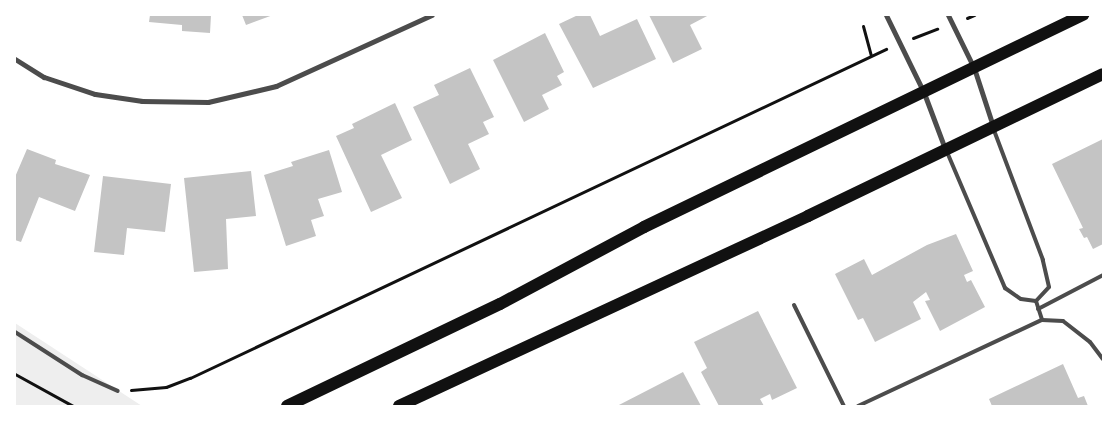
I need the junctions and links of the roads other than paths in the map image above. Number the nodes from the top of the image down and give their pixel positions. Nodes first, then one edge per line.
1 (432, 15) edge
2 (886, 15) edge
3 (948, 15) edge
4 (1083, 15) edge
5 (15, 59) edge
6 (974, 68) junction
7 (1103, 74) edge
8 (924, 93) junction
9 (993, 126) junction
10 (946, 150) junction
11 (1103, 275) edge
12 (1036, 301) junction
13 (794, 305) dead end
14 (1038, 309) junction
15 (1042, 320) junction
16 (15, 332) edge
17 (1103, 359) edge
18 (118, 391) road end
19 (287, 406) edge
20 (399, 406) edge
21 (844, 406) edge
22 (858, 406) edge

1 - 5 street
2 - 8 street
3 - 6 street
4 - 6 main road
6 - 8 main road
6 - 9 street
7 - 9 main road
8 - 10 street
8 - 19 main road
9 - 10 main road
9 - 12 lane
10 - 12 lane
10 - 20 main road
11 - 14 lane
12 - 14 lane
13 - 21 lane
14 - 15 lane
15 - 17 lane
15 - 22 lane
16 - 18 lane

